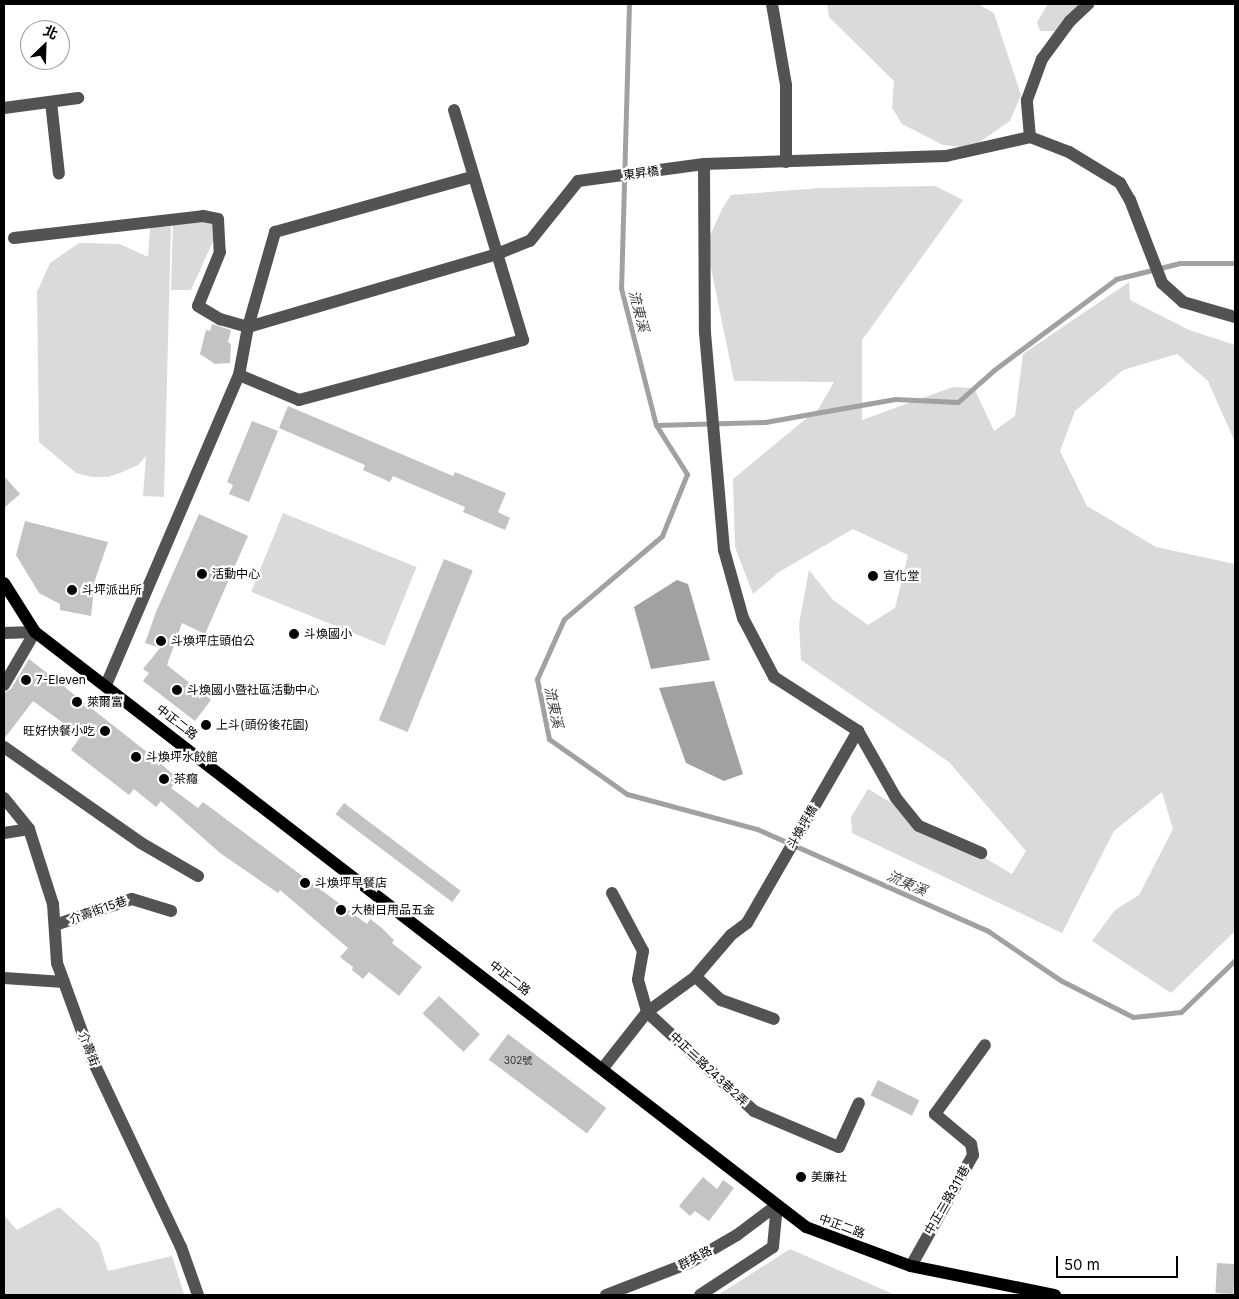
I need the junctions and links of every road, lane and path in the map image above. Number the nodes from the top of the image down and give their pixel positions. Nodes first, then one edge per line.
1 (772, 4) edge
2 (1088, 4) edge
3 (78, 98) dead end
4 (51, 102) junction
5 (4, 108) edge
6 (454, 110) dead end
7 (1030, 137) junction
8 (786, 162) junction
9 (704, 164) junction
10 (58, 174) dead end
11 (472, 177) junction
12 (14, 238) dead end
13 (497, 254) junction
14 (1235, 317) edge
15 (248, 327) junction
16 (239, 374) junction
17 (4, 583) edge
18 (35, 632) junction
19 (4, 634) edge
20 (4, 685) edge
21 (106, 685) junction
22 (858, 730) junction
23 (4, 747) edge
24 (4, 798) edge
25 (29, 829) junction
26 (4, 833) edge
27 (981, 853) dead end
28 (198, 876) dead end
29 (612, 893) dead end
30 (171, 911) dead end
31 (55, 925) junction
32 (696, 977) junction
33 (4, 978) edge
34 (64, 982) junction
35 (647, 1012) junction
36 (774, 1019) dead end
37 (985, 1045) dead end
38 (604, 1068) junction
39 (859, 1103) dead end
40 (777, 1205) junction
41 (911, 1266) junction
42 (198, 1295) edge
43 (606, 1295) edge
44 (700, 1295) edge
45 (1055, 1295) edge

1 - 8 street
2 - 7 street
3 - 4 street
4 - 5 street
4 - 10 street
6 - 11 street
7 - 8 street, 東昇橋
7 - 14 street
8 - 9 street, 東昇橋
9 - 13 street, 東昇橋
9 - 22 street
11 - 13 street
11 - 15 street
12 - 15 street
13 - 15 street
13 - 16 street
15 - 16 street
16 - 21 street
17 - 18 main road, 中正二路
18 - 19 street
18 - 20 street
18 - 21 main road, 中正二路
21 - 38 main road, 中正二路
22 - 27 street
22 - 32 street, 斗煥坪橋
23 - 28 street
24 - 25 street, 介壽街
25 - 26 street
25 - 31 street, 介壽街
29 - 35 street
30 - 31 street, 介壽街15巷
31 - 34 street, 介壽街
32 - 35 street
32 - 36 street
33 - 34 street
34 - 42 street, 介壽街
35 - 38 street
35 - 39 street, 中正二路243巷2弄
37 - 41 street, 中正二路311巷
38 - 40 main road, 中正二路
40 - 41 main road, 中正二路
40 - 43 street, 群英路
40 - 44 street
41 - 45 main road, 中正二路

